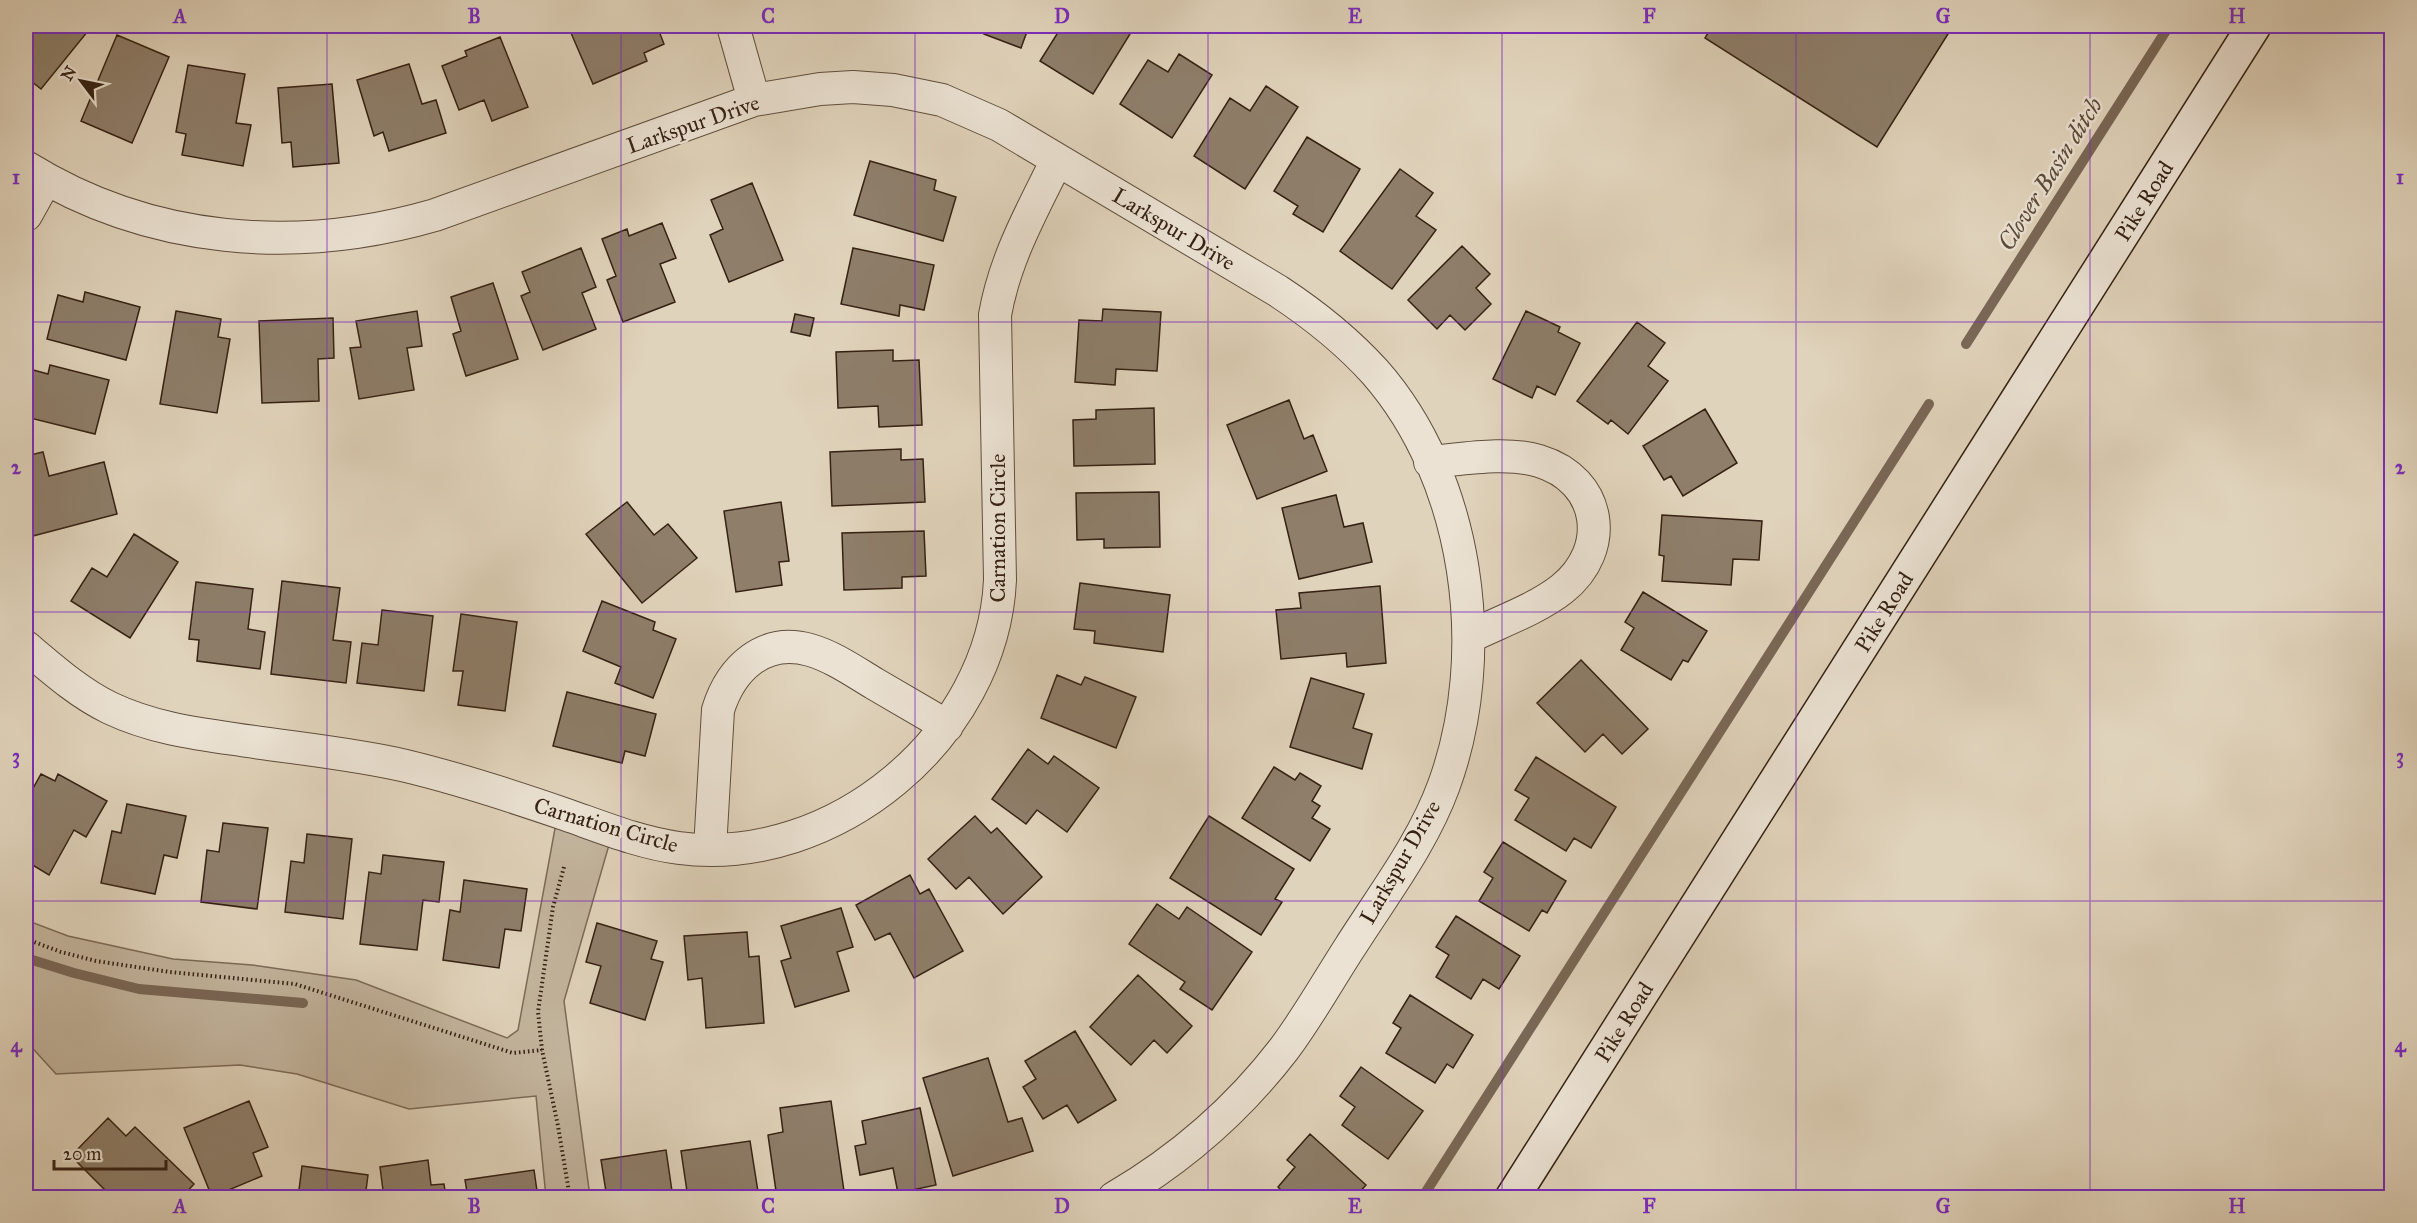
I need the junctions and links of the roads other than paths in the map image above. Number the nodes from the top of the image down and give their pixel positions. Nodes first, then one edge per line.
1 (733, 26) edge
2 (2254, 26) edge
3 (754, 100) junction
4 (1057, 160) junction
5 (36, 173) edge
6 (26, 215) edge
7 (1430, 462) junction
8 (1468, 637) junction
9 (26, 647) edge
10 (946, 726) junction
11 (710, 849) junction
12 (1114, 1197) edge
13 (1512, 1197) edge

1 - 3 street
2 - 13 street, Pike Road
3 - 4 street, Larkspur Drive
3 - 5 street, Larkspur Drive
4 - 7 street, Larkspur Drive
4 - 10 street, Carnation Circle
5 - 6 street
7 - 8 street, Larkspur Drive
7 - 8 street
8 - 12 street, Larkspur Drive
9 - 11 street, Carnation Circle
10 - 11 street, Carnation Circle
10 - 11 street

